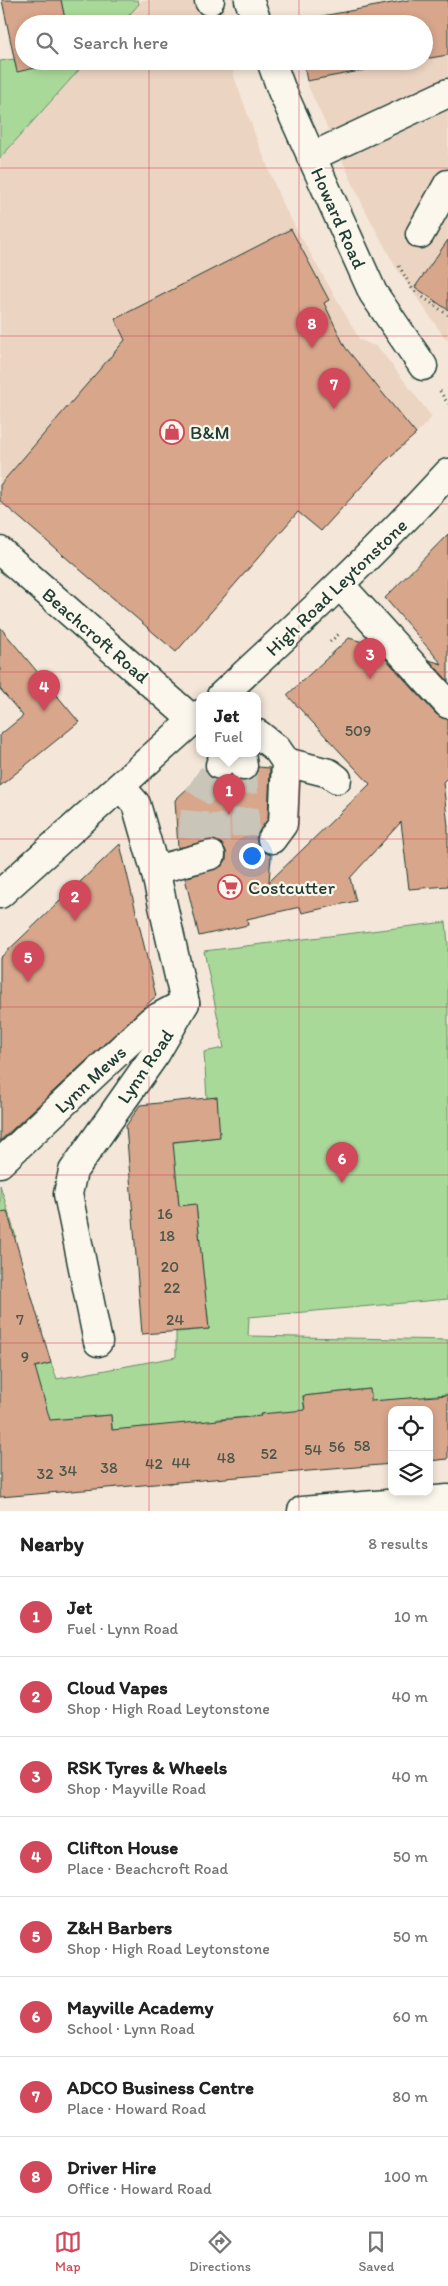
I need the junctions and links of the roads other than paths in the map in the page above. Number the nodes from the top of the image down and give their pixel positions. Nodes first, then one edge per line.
1 (249, 0) edge
2 (255, 15) edge
3 (274, 70) edge
4 (448, 93) edge
5 (311, 157) junction
6 (448, 184) edge
7 (420, 234) dead end
8 (423, 366) dead end
9 (448, 473) edge
10 (3, 559) edge
11 (341, 586) junction
12 (225, 692) edge
13 (448, 704) edge
14 (196, 717) edge
15 (261, 736) edge
16 (286, 762) junction
17 (337, 779) dead end
18 (121, 787) junction
19 (272, 839) dead end
20 (198, 851) dead end
21 (155, 870) junction
22 (0, 894) edge
23 (186, 1002) junction
24 (0, 1163) edge
25 (98, 1342) dead end
26 (448, 1499) edge
27 (302, 1511) edge

1 - 2 street
3 - 5 street, Howard Road
4 - 5 street
5 - 8 street, Howard Road
6 - 7 street
9 - 11 street, High Road Leytonstone
10 - 14 street, Beachcroft Road
11 - 12 street, High Road Leytonstone
11 - 13 street
14 - 18 street
15 - 16 street
16 - 17 street
16 - 19 street
18 - 21 street
18 - 22 street
20 - 21 street
21 - 23 street
23 - 24 street, Lynn Mews
23 - 25 street, Lynn Road
26 - 27 street

